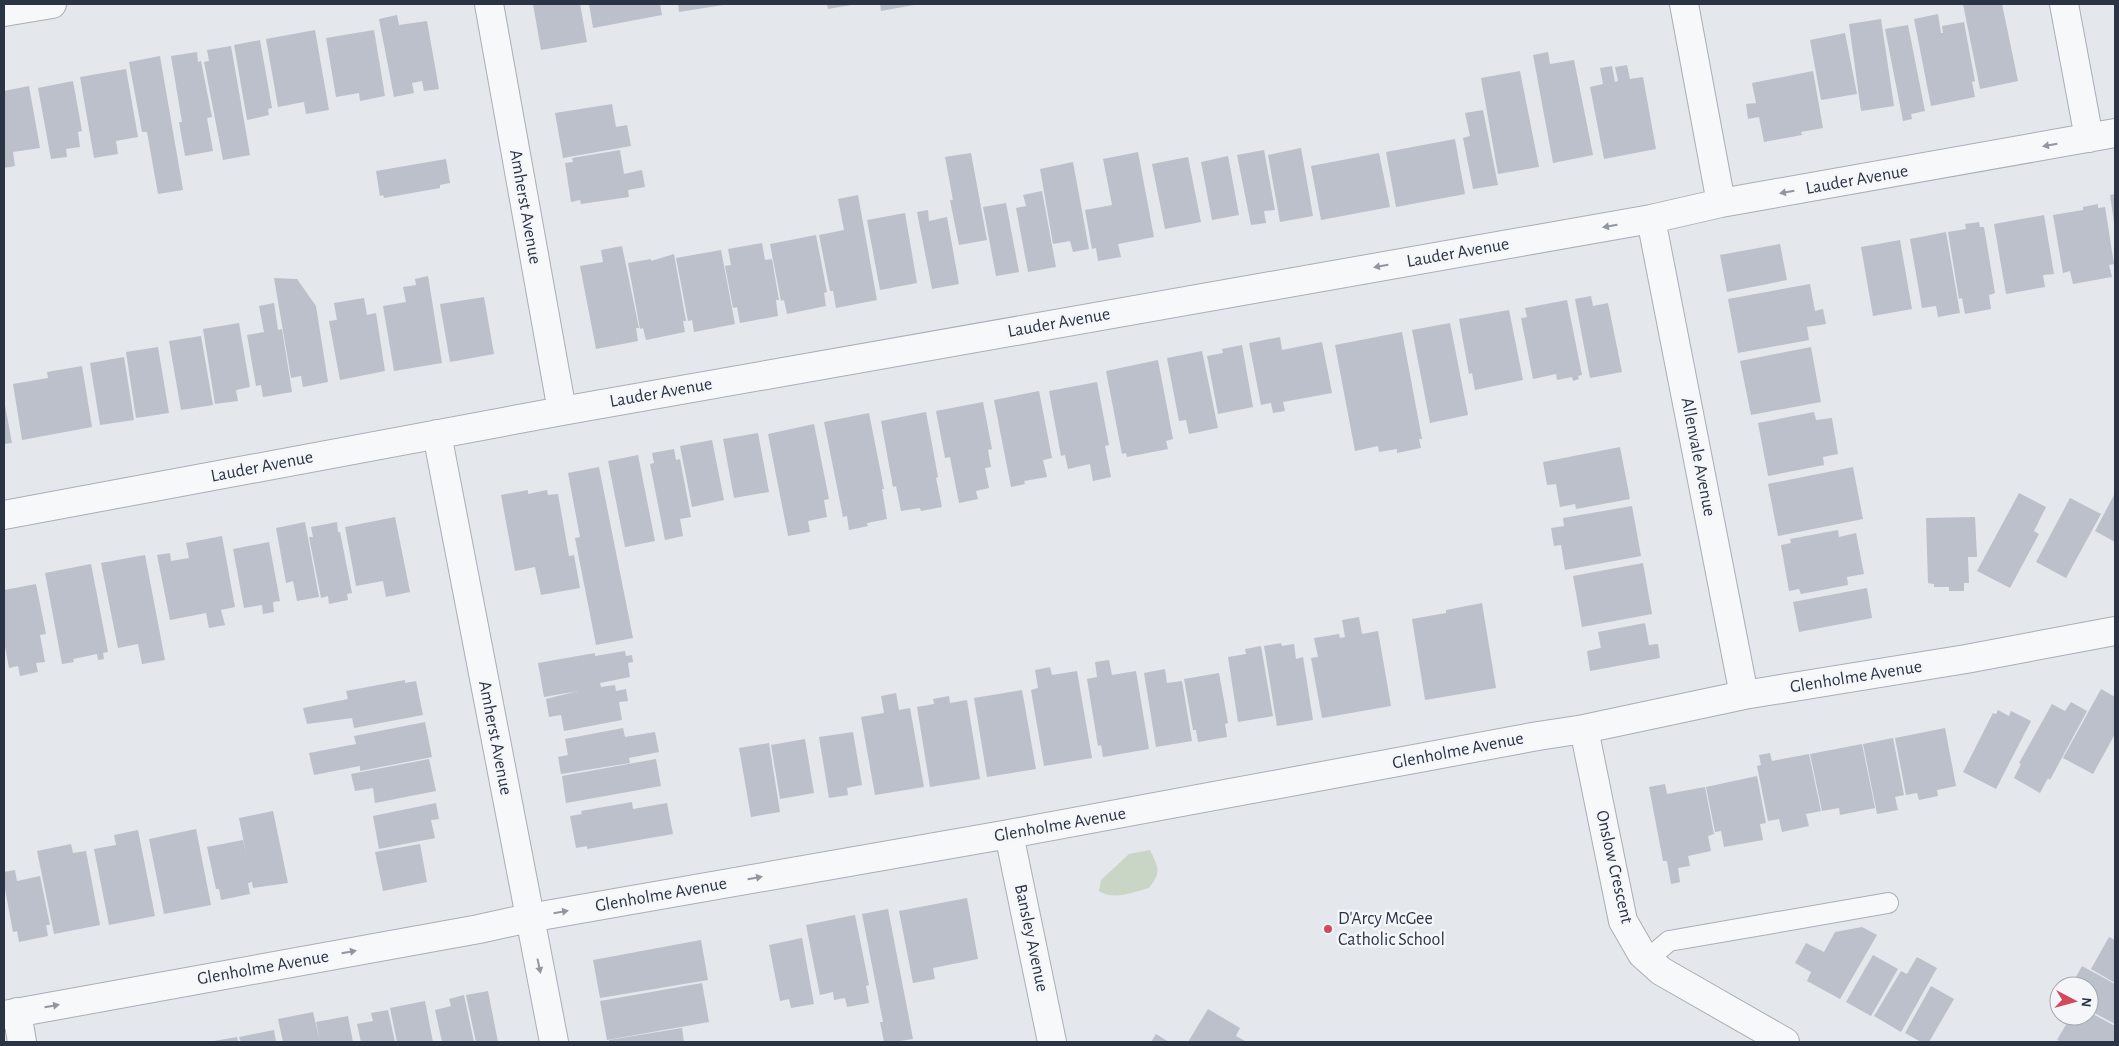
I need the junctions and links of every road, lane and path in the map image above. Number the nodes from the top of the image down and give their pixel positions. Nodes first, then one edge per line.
1 (52, 4) edge
2 (489, 4) edge
3 (1684, 4) edge
4 (2064, 4) edge
5 (4, 12) edge
6 (2115, 132) edge
7 (2089, 138) junction
8 (1721, 204) junction
9 (1651, 219) junction
10 (562, 411) junction
11 (437, 434) junction
12 (4, 515) edge
13 (2115, 631) edge
14 (1744, 696) junction
15 (1584, 729) junction
16 (1009, 834) junction
17 (1888, 903) dead end
18 (529, 918) junction
19 (1648, 959) junction
20 (10, 1014) edge
21 (22, 1042) edge
22 (554, 1042) edge
23 (1052, 1042) edge
24 (1785, 1042) edge

1 - 5 street
2 - 10 street, Amherst Avenue
3 - 8 street
4 - 7 street
6 - 7 street, Lauder Avenue
7 -> 8 street, Lauder Avenue
8 - 9 street, Lauder Avenue
9 -> 10 street, Lauder Avenue
9 - 14 street, Allenvale Avenue
10 - 11 street, Lauder Avenue
11 - 12 street, Lauder Avenue
11 - 18 street, Amherst Avenue
13 - 14 street, Glenholme Avenue
14 - 15 street, Glenholme Avenue
15 - 16 street, Glenholme Avenue
15 - 19 street, Onslow Crescent
18 -> 16 street, Glenholme Avenue
16 - 23 street, Bansley Avenue
17 - 19 lane
20 -> 18 street, Glenholme Avenue
18 -> 22 street, Amherst Avenue
19 - 24 street, Onslow Crescent
20 - 21 street

